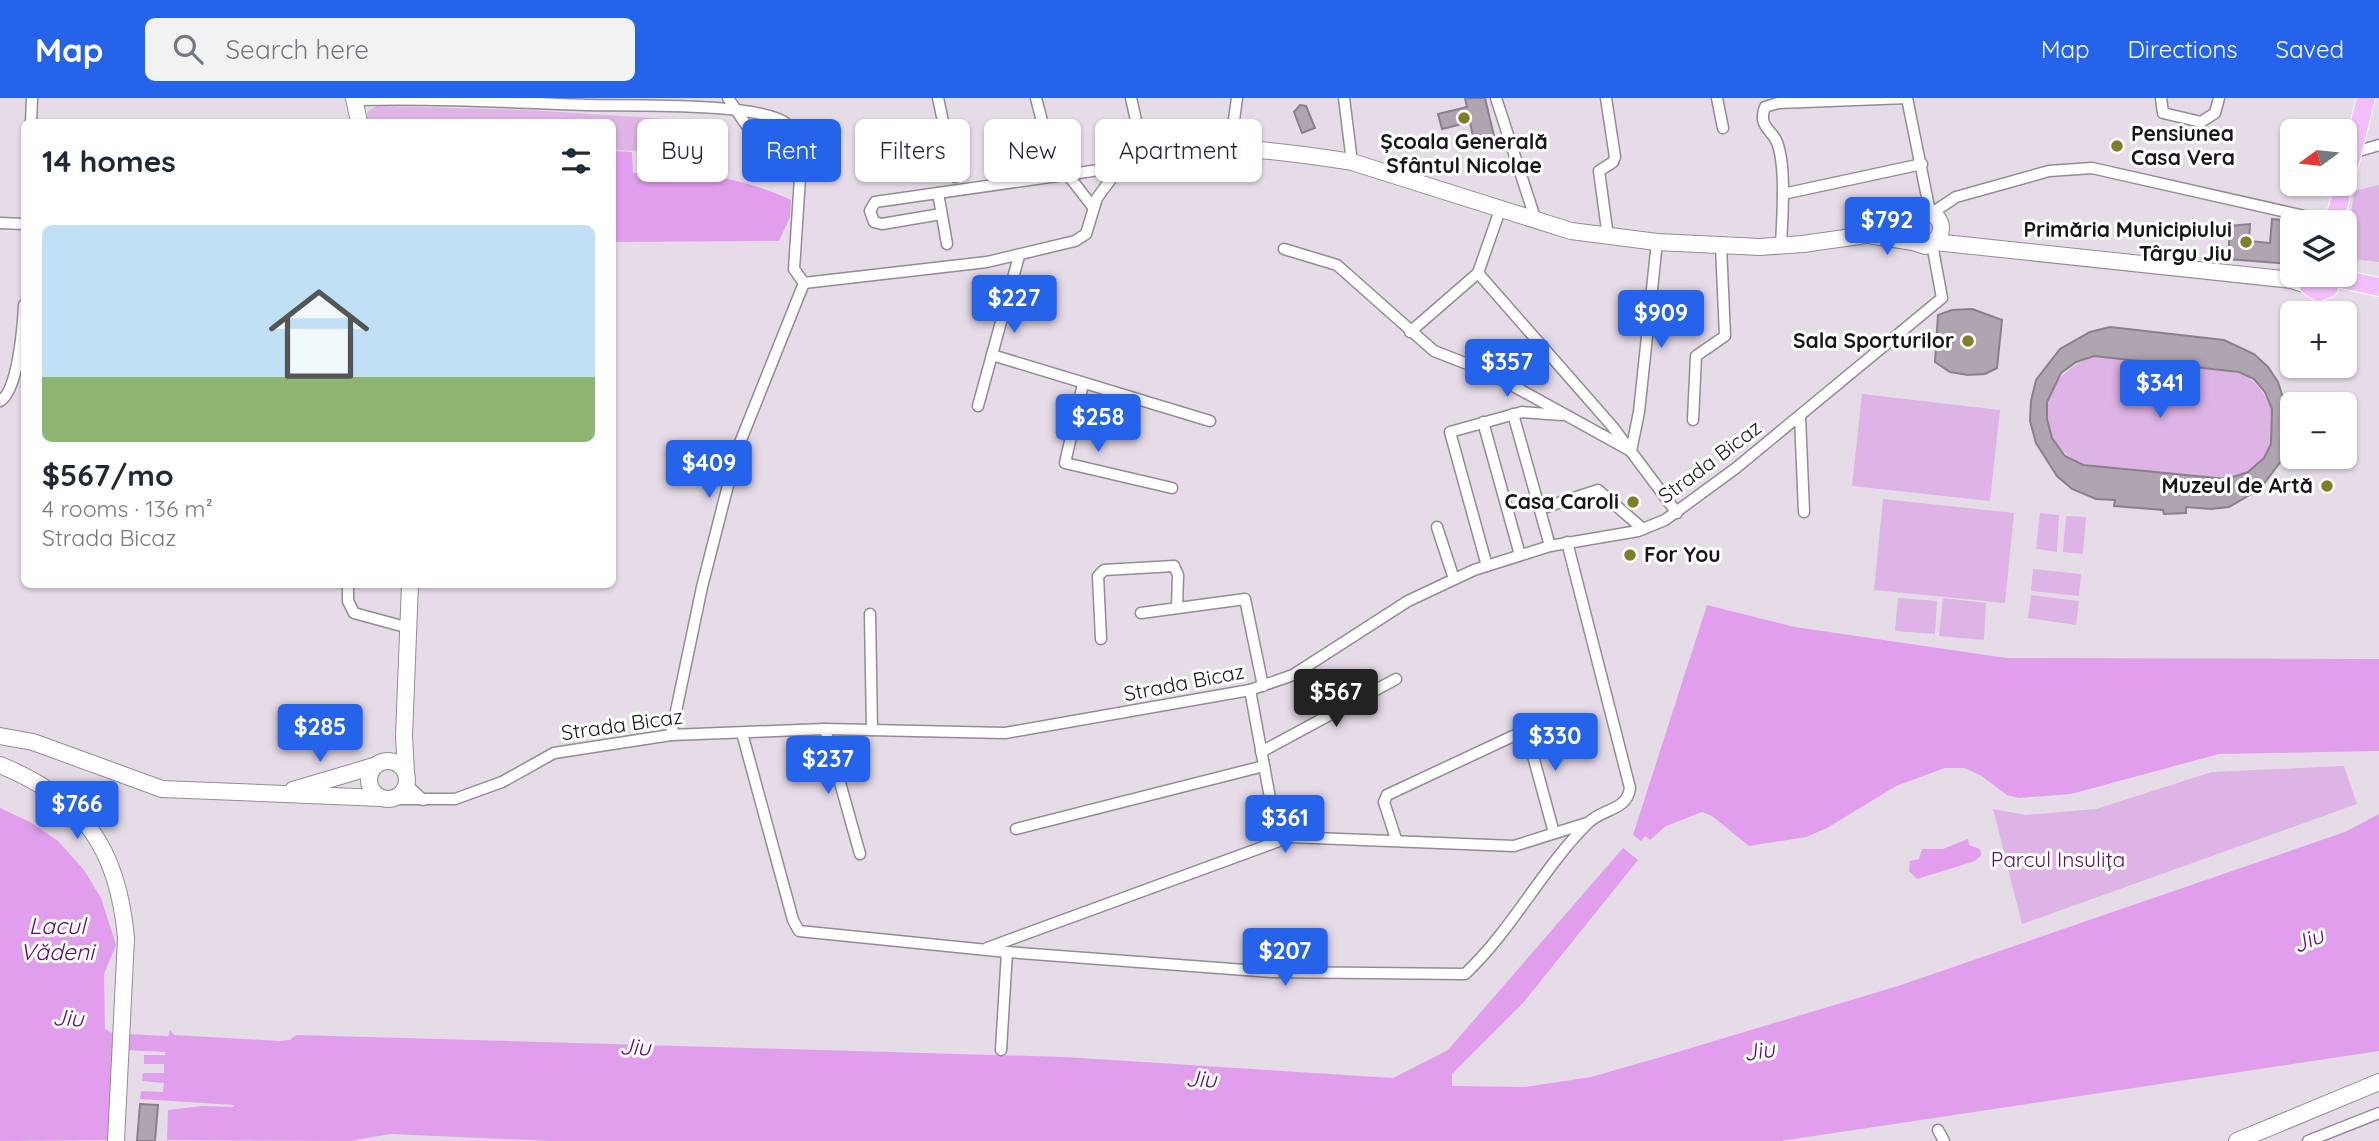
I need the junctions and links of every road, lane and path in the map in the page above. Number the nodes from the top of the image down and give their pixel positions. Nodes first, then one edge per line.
1 (32, 98) edge
2 (449, 98) edge
3 (728, 98) edge
4 (938, 98) edge
5 (1036, 98) edge
6 (1130, 98) edge
7 (1239, 98) edge
8 (1344, 98) edge
9 (1496, 98) edge
10 (1606, 98) edge
11 (1717, 98) edge
12 (1907, 98) edge
13 (2161, 98) edge
14 (2219, 98) edge
15 (2366, 98) edge
16 (355, 99) edge
17 (585, 101) edge
18 (735, 112) junction
19 (31, 119) edge
20 (358, 119) edge
21 (742, 119) edge
22 (779, 119) edge
23 (943, 119) edge
24 (1041, 119) edge
25 (1135, 119) edge
26 (1235, 119) edge
27 (1723, 128) dead end
28 (2357, 133) edge
29 (2379, 145) edge
30 (1262, 152) edge
31 (2357, 152) edge
32 (1352, 162) junction
33 (1922, 164) junction
34 (800, 182) edge
35 (1010, 182) edge
36 (1075, 182) edge
37 (1108, 182) edge
38 (938, 193) junction
39 (1783, 194) junction
40 (1093, 207) junction
41 (1500, 210) junction
42 (2280, 210) edge
43 (1931, 212) junction
44 (942, 214) junction
45 (1910, 218) junction
46 (1536, 221) junction
47 (0, 223) edge
48 (21, 224) edge
49 (1866, 235) junction
50 (1608, 237) junction
51 (1929, 241) junction
52 (1657, 242) junction
53 (947, 244) dead end
54 (1721, 246) junction
55 (1781, 246) junction
56 (1284, 249) dead end
57 (1019, 256) junction
58 (1478, 273) junction
59 (2280, 276) edge
60 (804, 283) junction
61 (1410, 332) junction
62 (21, 338) edge
63 (992, 355) junction
64 (1083, 384) junction
65 (0, 401) edge
66 (978, 406) dead end
67 (1513, 414) junction
68 (1800, 416) junction
69 (1572, 417) junction
70 (1210, 421) dead end
71 (1693, 421) dead end
72 (1483, 422) junction
73 (1631, 451) junction
74 (1172, 488) dead end
75 (1540, 509) junction
76 (1804, 512) dead end
77 (1677, 513) junction
78 (1437, 527) dead end
79 (1643, 529) junction
80 (1567, 542) junction
81 (1550, 547) junction
82 (1520, 555) junction
83 (1487, 566) junction
84 (1454, 579) junction
85 (348, 588) edge
86 (410, 588) edge
87 (1177, 607) junction
88 (1141, 612) dead end
89 (870, 614) dead end
90 (409, 628) junction
91 (1101, 639) dead end
92 (1396, 679) dead end
93 (1263, 686) junction
94 (1250, 691) junction
95 (825, 729) junction
96 (872, 730) junction
97 (742, 733) junction
98 (671, 735) junction
99 (404, 736) junction
100 (0, 737) edge
101 (1261, 752) junction
102 (379, 764) junction
103 (0, 765) edge
104 (1264, 766) junction
105 (406, 779) junction
106 (275, 794) junction
107 (386, 798) junction
108 (423, 800) junction
109 (1589, 822) junction
110 (1016, 830) dead end
111 (1554, 833) junction
112 (1396, 839) junction
113 (1278, 841) junction
114 (860, 855) dead end
115 (984, 950) junction
116 (1007, 952) junction
117 (1001, 1050) dead end
118 (2379, 1082) edge
119 (2379, 1113) edge
120 (1938, 1130) dead end
121 (116, 1141) edge
122 (1944, 1141) edge
123 (2237, 1141) edge
124 (2308, 1141) edge

1 - 19 street
2 - 16 street
2 - 17 street
3 - 18 street
4 - 23 street
5 - 24 street
6 - 25 street
7 - 26 street
8 - 32 street
9 - 46 street
10 - 50 street
11 - 27 street
12 - 33 street
12 - 39 street
13 - 14 street
15 - 28 main road
16 - 20 street
17 - 18 street
18 - 21 street
18 - 22 street
29 - 31 street
30 - 32 street
32 - 41 street
33 - 39 street
33 - 43 street
34 - 60 street
35 - 38 street
36 - 40 street
37 - 40 street
38 - 44 street
38 - 44 street
39 - 55 street
40 - 57 street
41 - 46 street
41 - 58 street
42 - 43 street
43 - 45 street
43 - 51 street
44 - 53 street
45 - 49 street
45 - 51 street
46 - 50 street
47 - 48 street
49 - 51 street
49 - 55 street
50 - 52 street
51 - 59 street
51 - 68 street, Strada Bicaz
52 - 54 street
52 - 73 street
54 - 55 street
54 - 71 street
56 - 61 street
57 - 60 street
57 - 63 street
58 - 61 street
58 - 73 street
60 - 98 street
61 - 69 street
62 - 65 street
63 - 64 street
63 - 66 street
64 - 70 street
64 - 74 street
67 - 69 street
67 - 72 street
67 - 75 street
68 - 76 street
68 - 77 street, Strada Bicaz
69 - 73 street
72 - 82 street
72 - 83 street
73 - 77 street
75 - 79 street
75 - 81 street
77 - 79 street, Strada Bicaz
78 - 84 street
79 - 80 street, Strada Bicaz
80 - 81 street, Strada Bicaz
80 - 109 street
81 - 82 street, Strada Bicaz
82 - 83 street, Strada Bicaz
83 - 84 street, Strada Bicaz
84 - 93 street, Strada Bicaz
85 - 90 street
86 - 90 street
87 - 88 street
87 - 91 street
87 - 93 street
89 - 96 street
90 - 99 street
92 - 101 street
93 - 94 street, Strada Bicaz
94 - 96 street, Strada Bicaz
94 - 101 street
95 - 96 street, Strada Bicaz
95 - 97 street, Strada Bicaz
95 - 114 street
97 - 98 street, Strada Bicaz
97 - 115 street
98 - 108 street, Strada Bicaz
99 - 102 street
99 - 105 street
100 - 106 street
101 - 104 street
102 - 105 street
102 - 106 street
102 - 107 street
103 - 121 street
104 - 110 street
104 - 113 street
105 - 107 street
105 - 108 street
106 - 107 street
107 - 108 street, Strada Bicaz
109 - 111 street
109 - 116 street
111 - 112 street
111 - 112 street
112 - 113 street
113 - 115 street
115 - 116 street
116 - 117 street
118 - 123 street
119 - 124 street
120 - 122 street

